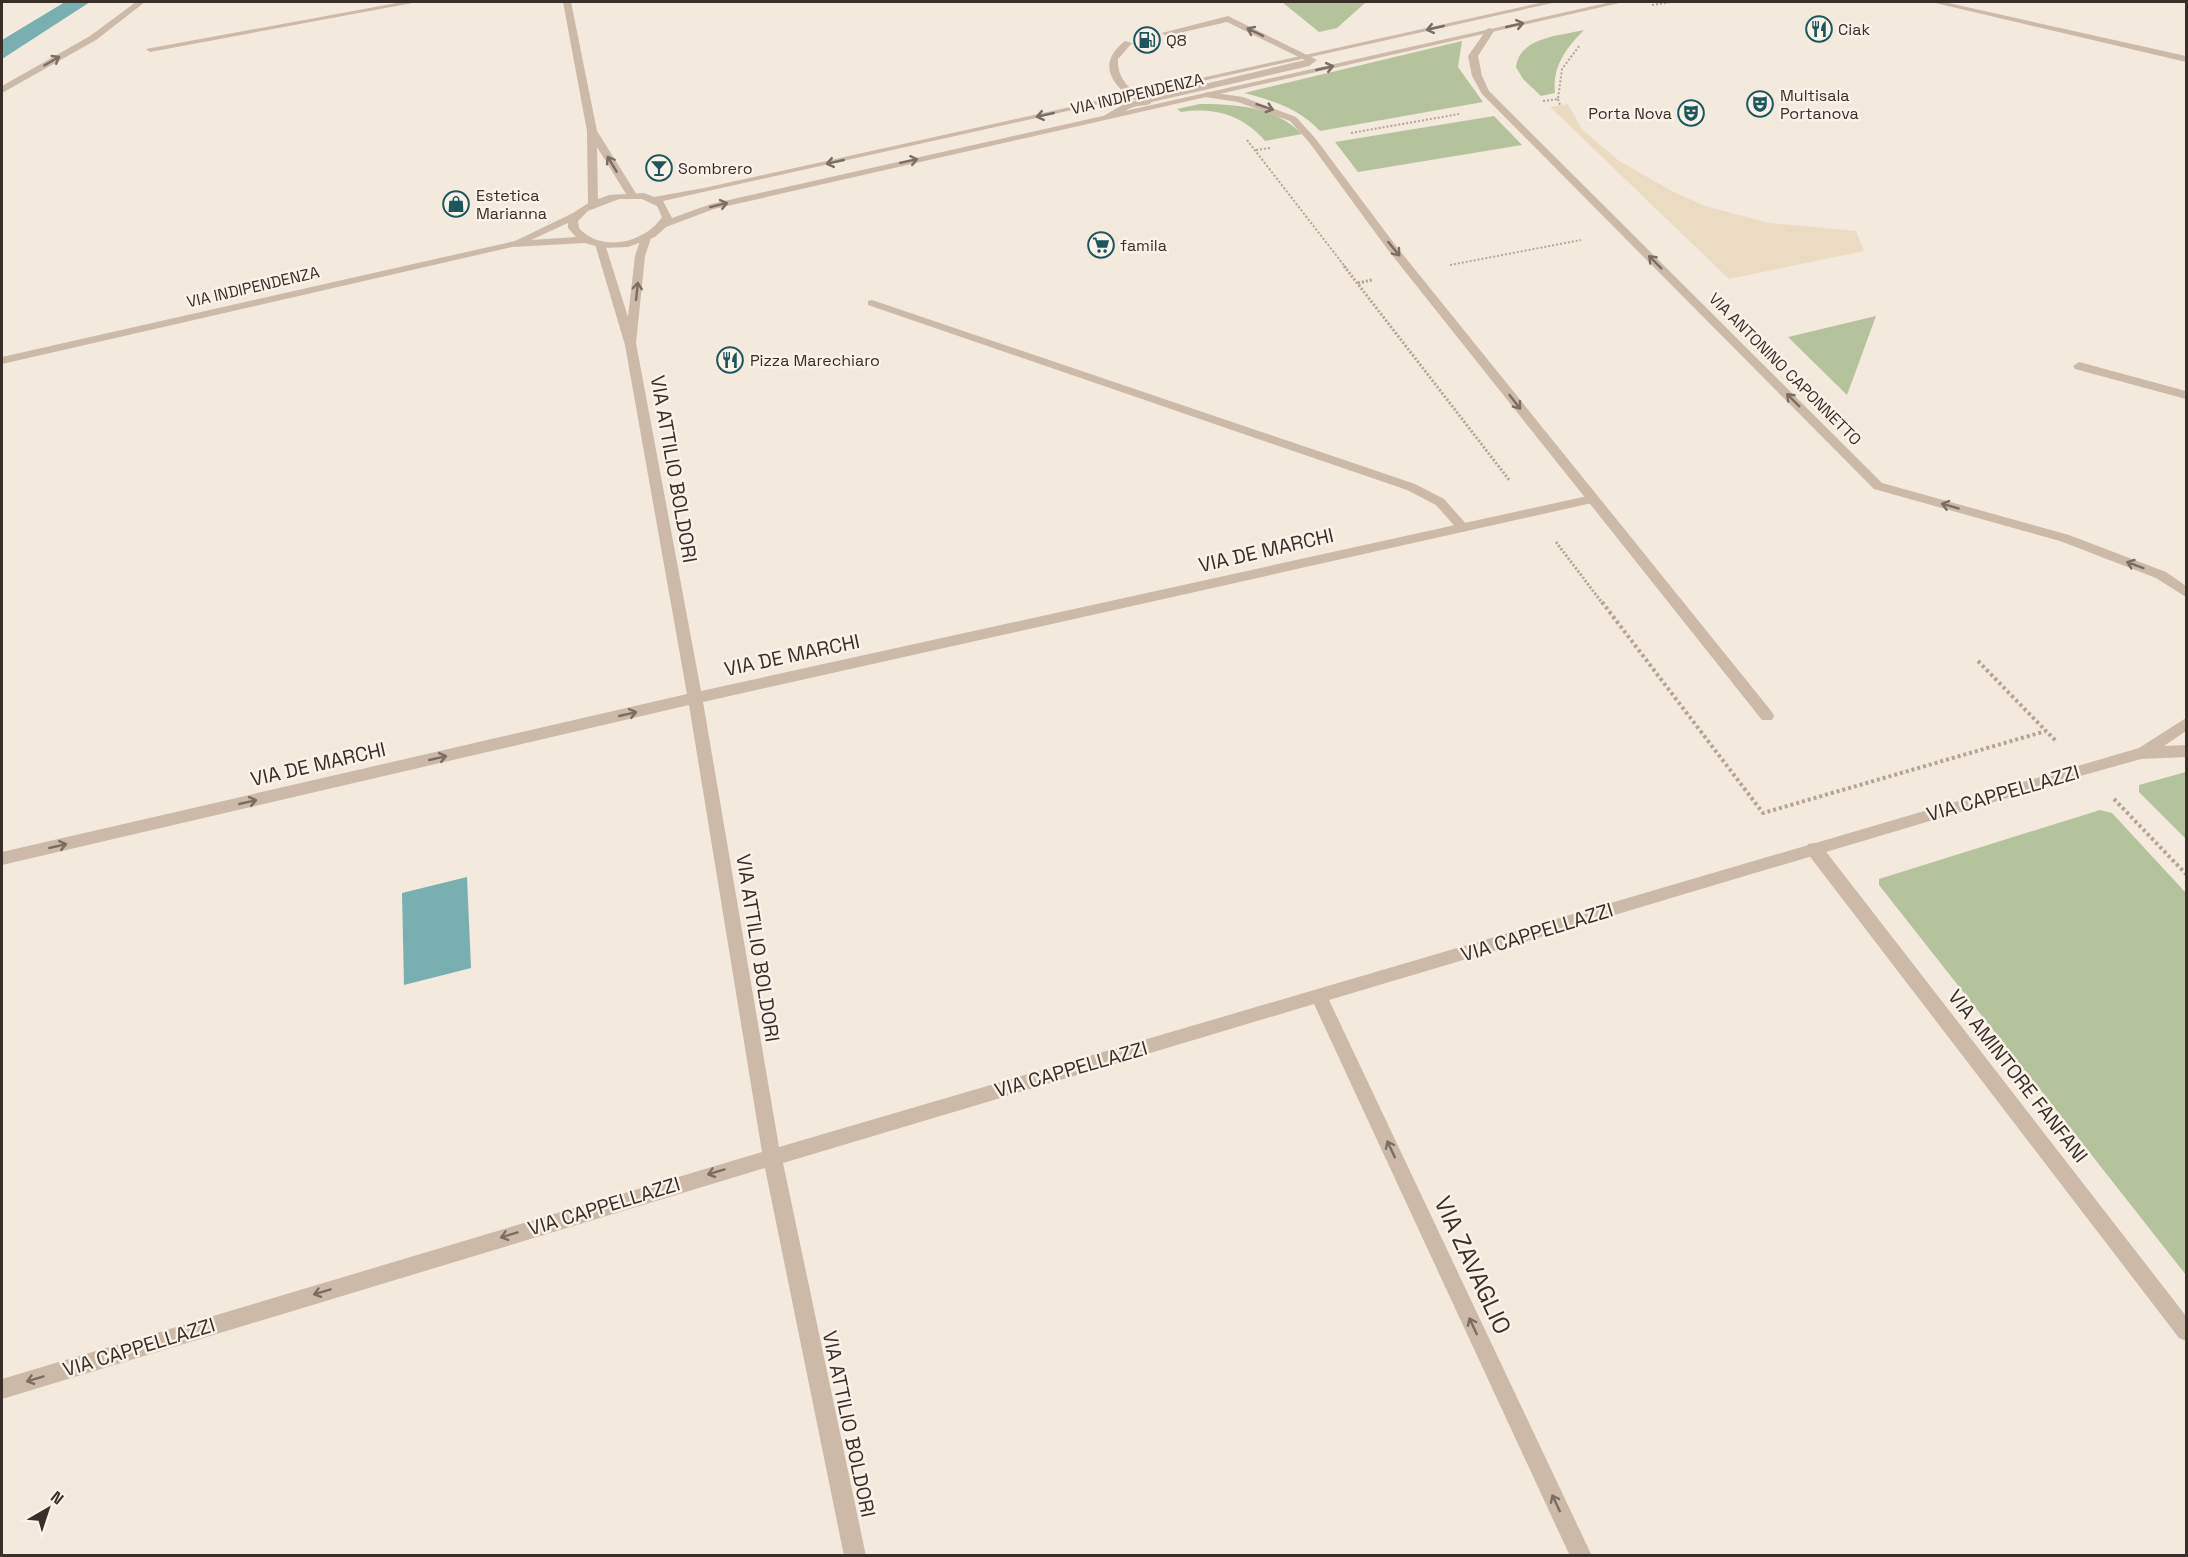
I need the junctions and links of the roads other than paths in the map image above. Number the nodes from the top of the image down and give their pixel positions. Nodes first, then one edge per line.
1 (141, 2) edge
2 (414, 2) edge
3 (567, 2) edge
4 (1553, 2) edge
5 (1620, 2) edge
6 (1935, 2) edge
7 (1490, 31) junction
8 (1166, 33) dead end
9 (1128, 43) dead end
10 (150, 49) dead end
11 (1308, 56) junction
12 (2187, 59) edge
13 (2, 90) edge
14 (1133, 95) junction
15 (1208, 95) junction
16 (1143, 101) junction
17 (1158, 106) junction
18 (1108, 117) junction
19 (592, 131) junction
20 (632, 195) junction
21 (654, 200) junction
22 (593, 203) junction
23 (577, 215) junction
24 (664, 224) junction
25 (646, 238) junction
26 (586, 240) junction
27 (512, 244) junction
28 (600, 244) junction
29 (872, 303) dead end
30 (631, 345) junction
31 (2, 361) edge
32 (2079, 366) dead end
33 (2187, 395) edge
34 (1592, 499) junction
35 (1464, 528) junction
36 (2187, 592) edge
37 (695, 698) junction
38 (1767, 716) dead end
39 (2187, 724) edge
40 (2187, 751) edge
41 (2141, 753) junction
42 (1814, 849) junction
43 (2, 859) edge
44 (1319, 997) junction
45 (772, 1156) junction
46 (2187, 1331) edge
47 (2, 1389) edge
48 (855, 1556) edge
49 (1581, 1556) edge

13 -> 1 street
2 - 10 street
3 - 19 street
4 -> 11 street, VIA INDIPENDENZA
7 -> 5 street, VIA INDIPENDENZA
6 - 12 street
15 -> 7 street, VIA INDIPENDENZA
36 -> 7 street, VIA ANTONINO CAPONNETTO
11 -> 8 street
9 - 14 street
11 - 14 street, VIA INDIPENDENZA
11 - 16 street
14 - 16 street
14 -> 21 street, VIA INDIPENDENZA
15 - 17 street, VIA INDIPENDENZA
15 -> 34 street
16 - 17 street
16 - 18 street
17 - 18 street, VIA INDIPENDENZA
24 -> 18 street, VIA INDIPENDENZA
20 -> 19 street
19 - 22 street
20 - 21 street
20 - 22 street
21 - 24 street
22 - 23 street, VIA INDIPENDENZA
23 - 26 street
23 - 27 street, VIA INDIPENDENZA
24 - 25 street, VIA INDIPENDENZA
25 - 28 street, VIA INDIPENDENZA
30 -> 25 street, VIA ATTILIO BOLDORI
26 - 27 street, VIA INDIPENDENZA
26 - 28 street, VIA INDIPENDENZA
27 - 31 street, VIA INDIPENDENZA
28 - 30 street, VIA ATTILIO BOLDORI
29 - 35 street
30 - 37 street, VIA ATTILIO BOLDORI
32 - 33 street
34 - 35 street, VIA DE MARCHI
34 - 38 street
35 - 37 street, VIA DE MARCHI
43 -> 37 street, VIA DE MARCHI
37 - 45 street, VIA ATTILIO BOLDORI
39 - 41 street, VIA CAPPELLAZZI
40 - 41 street, VIA CAPPELLAZZI
41 - 42 street, VIA CAPPELLAZZI
42 - 44 street, VIA CAPPELLAZZI
42 - 46 street, VIA AMINTORE FANFANI
44 - 45 street, VIA CAPPELLAZZI
49 -> 44 street, VIA ZAVAGLIO
45 -> 47 street, VIA CAPPELLAZZI
45 - 48 street, VIA ATTILIO BOLDORI

